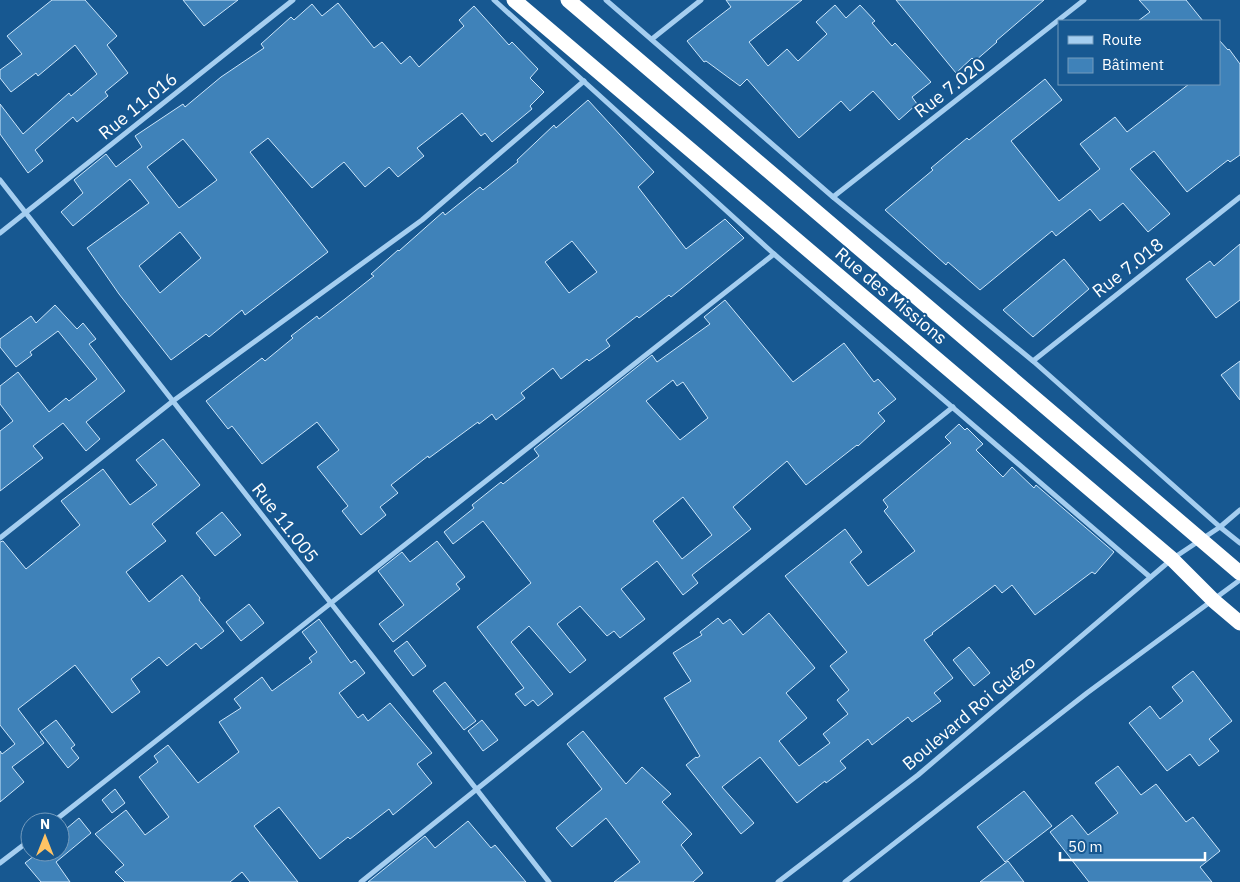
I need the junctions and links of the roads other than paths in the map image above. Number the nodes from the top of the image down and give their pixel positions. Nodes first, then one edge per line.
1 (293, 0) edge
2 (494, 0) edge
3 (514, 0) edge
4 (568, 0) edge
5 (606, 0) edge
6 (701, 0) edge
7 (1084, 0) edge
8 (1058, 20) edge
9 (1059, 20) edge
10 (652, 39) junction
11 (584, 81) junction
12 (0, 180) edge
13 (833, 197) junction
14 (1240, 197) edge
15 (26, 213) junction
16 (0, 234) edge
17 (774, 254) junction
18 (1033, 361) junction
19 (173, 401) junction
20 (953, 407) junction
21 (1240, 510) edge
22 (1220, 527) junction
23 (0, 538) edge
24 (1202, 539) junction
25 (1240, 543) edge
26 (1172, 559) junction
27 (1240, 573) edge
28 (1150, 577) junction
29 (1240, 580) edge
30 (1214, 600) junction
31 (331, 603) junction
32 (1240, 623) edge
33 (476, 790) junction
34 (65, 812) edge
35 (20, 848) edge
36 (0, 863) edge
37 (361, 882) edge
38 (549, 882) edge
39 (778, 882) edge
40 (844, 882) edge

1 - 15 street, Rue 11.016
2 - 11 street
3 - 26 highway, Rue des Missions
4 - 24 highway, Rue des Missions
5 - 10 street
6 - 10 street
7 - 9 street, Rue 7.020
8 - 13 street, Rue 7.020
10 - 13 street
11 - 17 street
11 - 19 street
12 - 15 street, Rue 11.005
13 - 18 street
14 - 18 street, Rue 7.018
15 - 16 street, Rue 11.016
15 - 19 street, Rue 11.005
17 - 20 street
17 - 31 street
18 - 22 street
19 - 23 street
19 - 31 street, Rue 11.005
20 - 28 street
20 - 33 street
21 - 22 street, Boulevard Roi Guézo
22 - 24 street, Boulevard Roi Guézo
22 - 25 street
24 - 26 street, Boulevard Roi Guézo
24 - 27 highway, Rue des Missions
26 - 28 street, Boulevard Roi Guézo
26 - 30 highway, Rue des Missions
28 - 39 street, Boulevard Roi Guézo
29 - 30 street
30 - 32 highway, Rue des Missions
30 - 40 street
31 - 33 street, Rue 11.005
31 - 34 street
33 - 37 street
33 - 38 street, Rue 11.005
35 - 36 street

